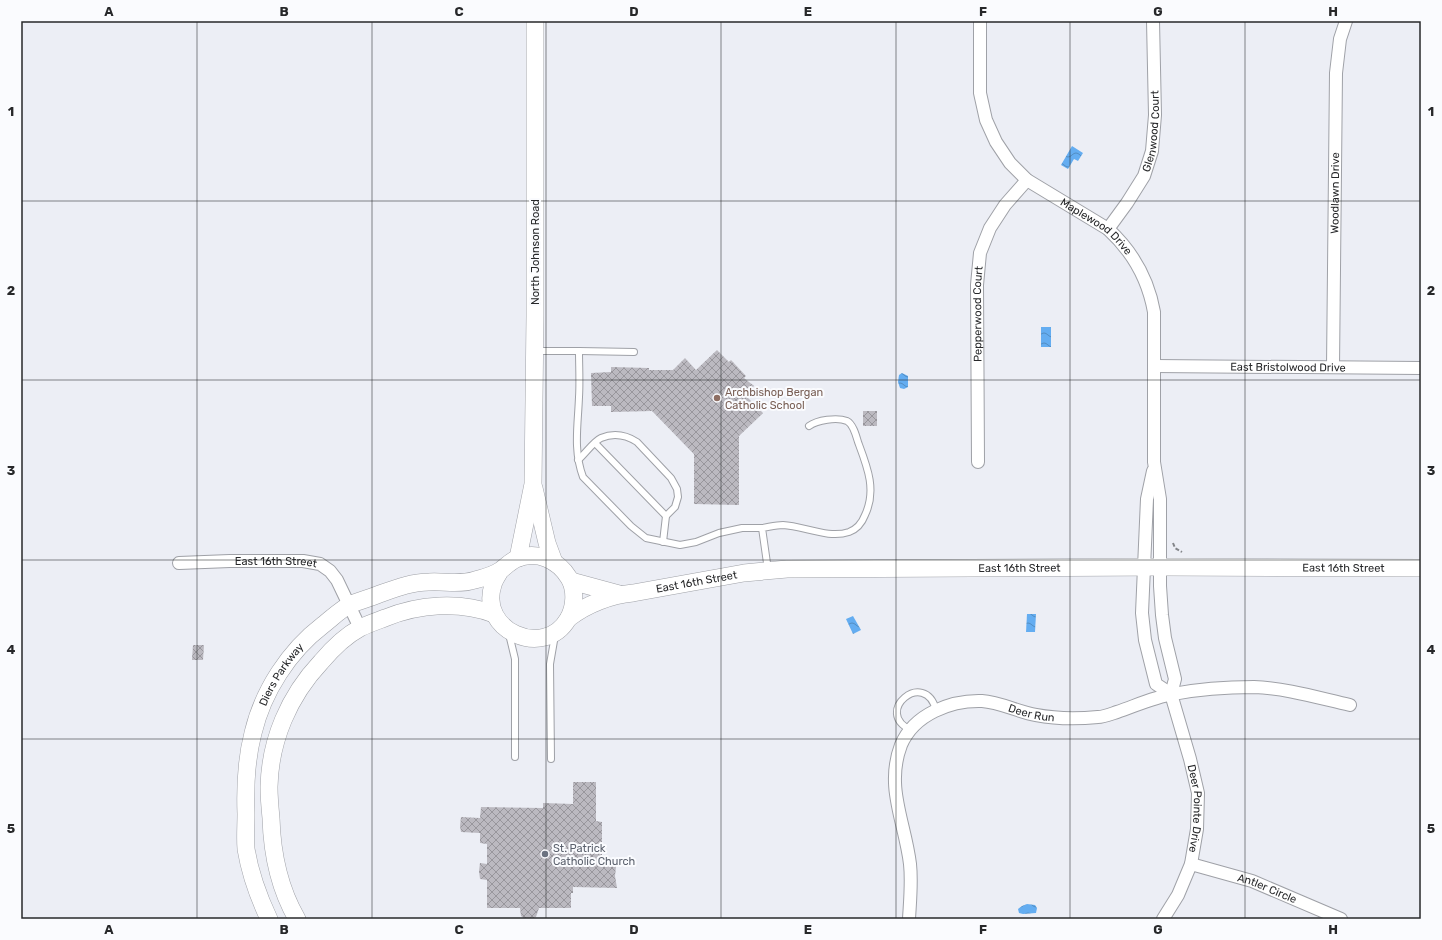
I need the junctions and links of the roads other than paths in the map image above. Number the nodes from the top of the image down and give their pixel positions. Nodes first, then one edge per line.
1 (535, 21) edge
2 (980, 21) edge
3 (1153, 21) edge
4 (1346, 21) edge
5 (1026, 180) junction
6 (1108, 229) junction
7 (534, 351) junction
8 (579, 351) junction
9 (634, 352) dead end
10 (1154, 366) junction
11 (1333, 367) junction
12 (1421, 368) edge
13 (809, 426) dead end
14 (595, 444) junction
15 (578, 460) junction
16 (978, 462) dead end
17 (533, 484) junction
18 (666, 516) junction
19 (762, 528) junction
20 (663, 542) junction
21 (518, 558) junction
22 (554, 562) junction
23 (178, 563) dead end
24 (1153, 567) junction
25 (1421, 568) edge
26 (500, 571) junction
27 (769, 571) junction
28 (571, 581) junction
29 (619, 594) junction
30 (350, 605) junction
31 (494, 614) junction
32 (569, 618) junction
33 (360, 628) junction
34 (508, 631) junction
35 (555, 632) junction
36 (1171, 694) junction
37 (1350, 705) dead end
38 (936, 710) junction
39 (911, 730) junction
40 (514, 757) dead end
41 (551, 759) dead end
42 (1191, 864) junction
43 (269, 919) edge
44 (297, 919) edge
45 (909, 919) edge
46 (1163, 919) edge
47 (1341, 919) edge

1 - 7 main road, North Johnson Road
2 - 5 street, Maplewood Drive
3 - 6 street, Glenwood Court
4 - 11 street, Woodlawn Drive
5 - 6 street, Maplewood Drive
5 - 16 street, Pepperwood Court
6 - 10 street, Maplewood Drive
7 - 8 lane
7 - 17 main road, North Johnson Road
8 - 9 lane
8 - 15 lane
10 - 11 street, East Bristolwood Drive
10 - 24 street, Maplewood Drive
11 - 12 street, East Bristolwood Drive
13 - 19 lane
14 - 15 lane
14 - 18 lane
14 - 18 lane
15 - 20 lane
17 - 21 main road, North Johnson Road
17 - 22 main road, North Johnson Road
18 - 20 lane
19 - 20 lane
19 - 27 lane
21 - 22 main road
21 - 26 main road
22 - 28 main road
23 - 30 street, East 16th Street
24 - 25 main road, East 16th Street
24 - 27 main road, East 16th Street
24 - 36 street, Deer Pointe Drive
24 - 36 street
26 - 30 main road, Diers Parkway
26 - 31 main road
27 - 29 main road, East 16th Street
28 - 29 main road, East 16th Street
28 - 32 main road
29 - 32 main road, East 16th Street
30 - 33 street, East 16th Street
30 - 43 main road, Diers Parkway
31 - 33 main road, Diers Parkway
31 - 34 main road
32 - 35 main road
33 - 44 main road, Diers Parkway
34 - 35 main road
34 - 40 lane
35 - 41 lane
36 - 37 street, Deer Run
36 - 38 street, Deer Run
36 - 42 street, Deer Pointe Drive
38 - 39 street, Deer Run
38 - 39 lane
39 - 45 street, Deer Run
42 - 46 street, Deer Pointe Drive
42 - 47 street, Antler Circle

